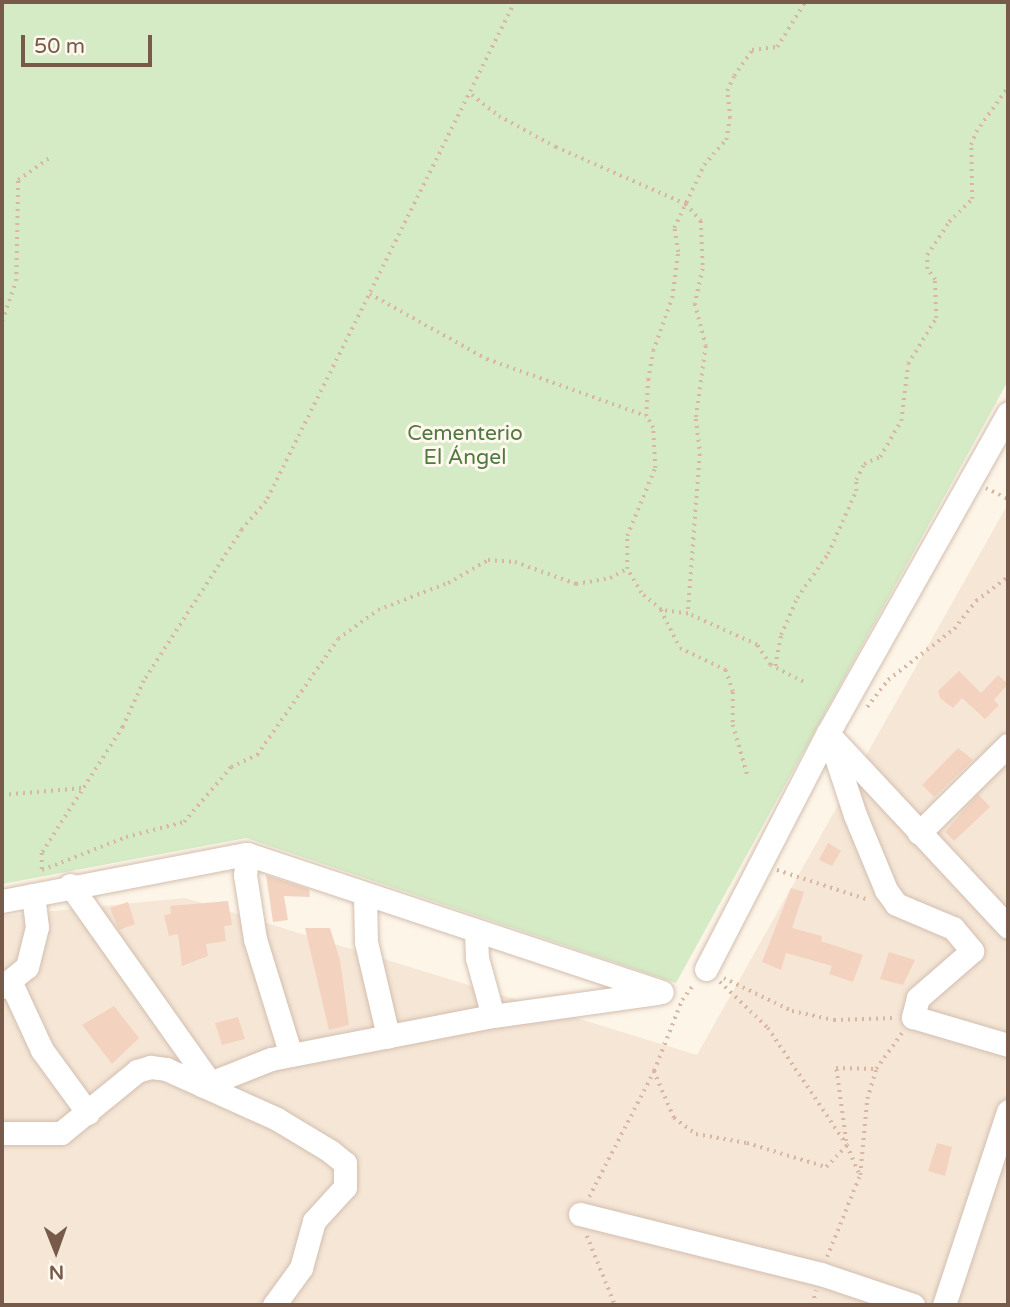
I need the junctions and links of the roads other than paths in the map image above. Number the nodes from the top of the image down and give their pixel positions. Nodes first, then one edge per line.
1 (1008, 413) edge
2 (828, 733) junction
3 (1008, 746) edge
4 (919, 833) junction
5 (247, 854) junction
6 (70, 885) junction
7 (33, 895) junction
8 (365, 895) junction
9 (2, 901) edge
10 (1008, 927) edge
11 (476, 931) junction
12 (706, 969) road end
13 (6, 985) edge
14 (492, 1016) junction
15 (388, 1036) junction
16 (1008, 1045) edge
17 (291, 1055) junction
18 (207, 1084) junction
19 (1008, 1111) edge
20 (88, 1113) junction
21 (2, 1133) edge
22 (580, 1214) road end
23 (274, 1305) edge
24 (913, 1305) edge
25 (944, 1305) edge

1 - 2 street
2 - 4 street
2 - 12 street
2 - 16 street
3 - 4 street
4 - 10 street
5 - 6 street
5 - 8 street
5 - 17 street
6 - 7 street
6 - 18 street
7 - 9 street
7 - 13 street
8 - 11 street
8 - 15 street
11 - 14 street
11 - 14 street
13 - 20 street
14 - 15 street
15 - 17 street
17 - 18 street
18 - 20 street
18 - 23 street
19 - 25 street
20 - 21 street
22 - 24 street

